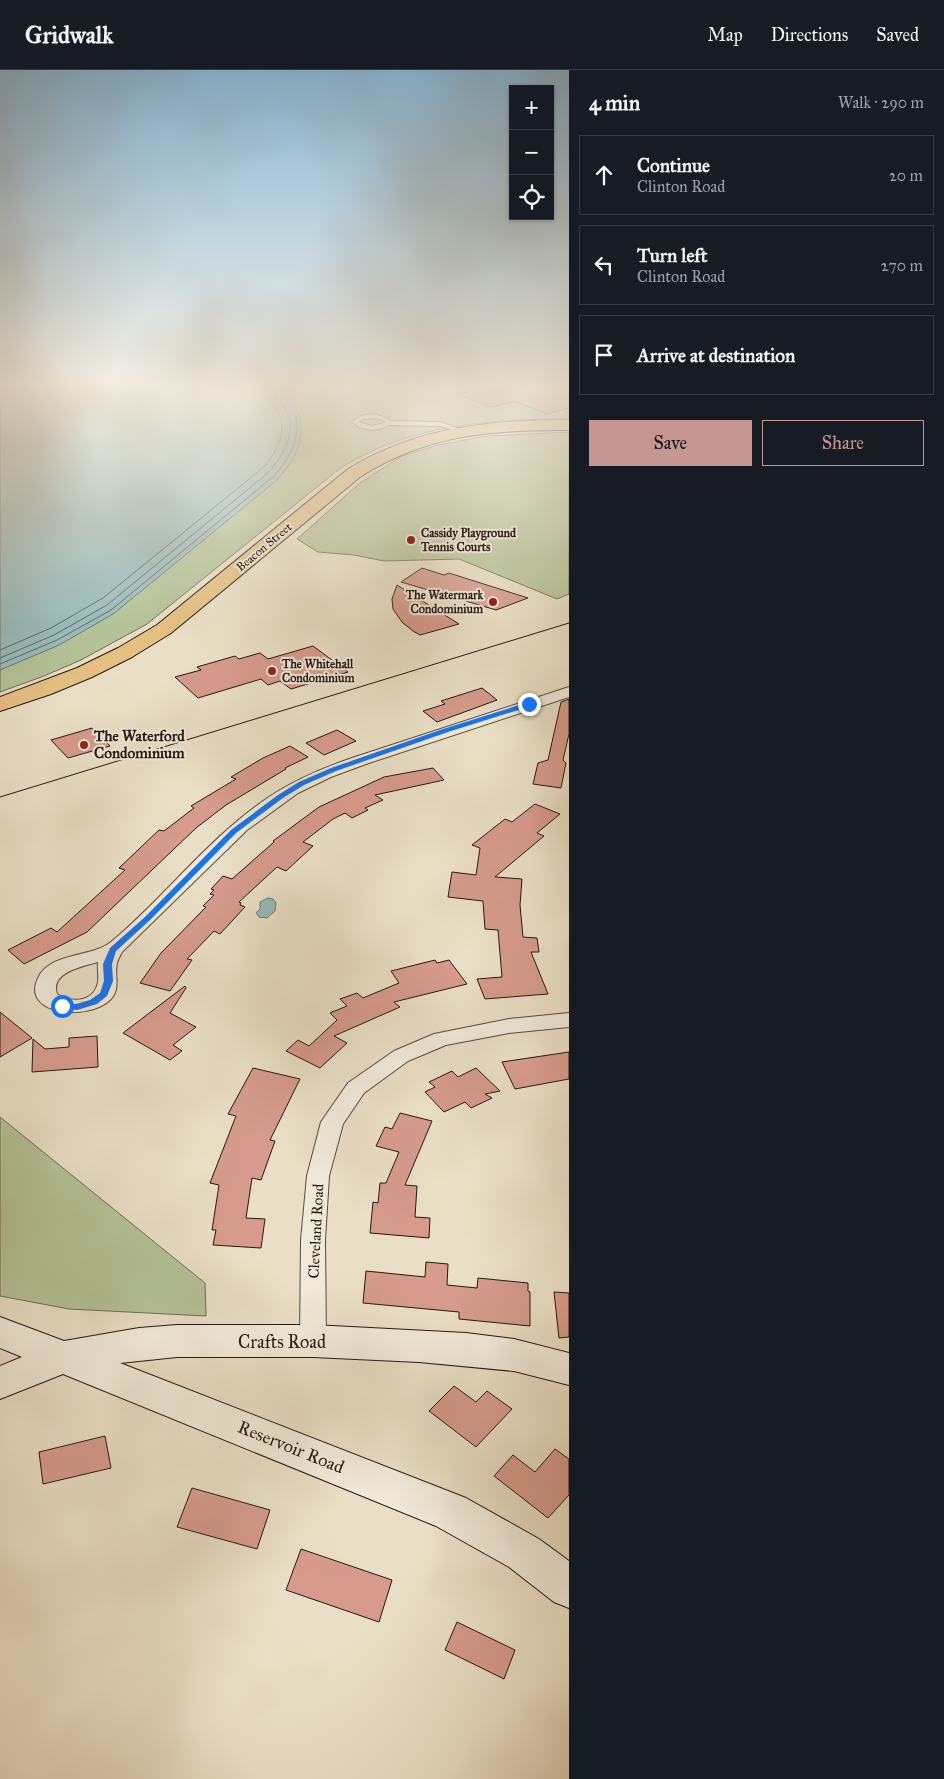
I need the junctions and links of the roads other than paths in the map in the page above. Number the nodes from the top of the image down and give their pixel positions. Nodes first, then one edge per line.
1 (363, 468) edge
2 (569, 692) edge
3 (0, 704) edge
4 (113, 950) dead end
5 (569, 1020) edge
6 (0, 1332) edge
7 (313, 1341) junction
8 (64, 1356) junction
9 (569, 1369) edge
10 (0, 1383) edge
11 (569, 1587) edge

1 - 3 main road, Beacon Street
2 - 4 street
5 - 7 street, Cleveland Road
6 - 8 street, Reservoir Road
7 - 8 street, Crafts Road
7 - 9 street, Crafts Road
8 - 10 street, Crafts Road
8 - 11 street, Reservoir Road

